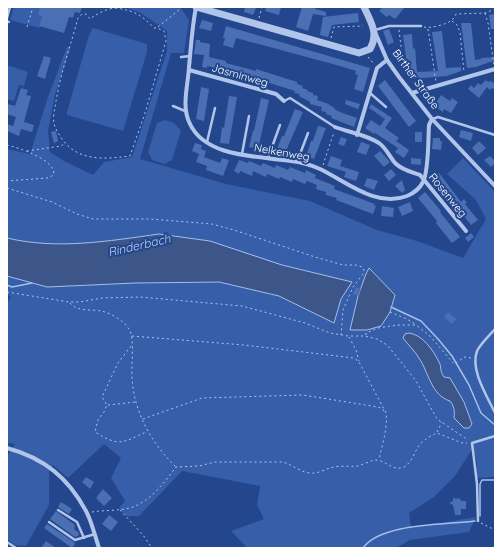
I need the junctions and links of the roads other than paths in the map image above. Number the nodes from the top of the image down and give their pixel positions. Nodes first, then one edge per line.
1 (10, 7) edge
2 (196, 7) edge
3 (364, 7) edge
4 (7, 18) edge
5 (421, 26) road end
6 (374, 30) junction
7 (190, 56) junction
8 (180, 57) dead end
9 (387, 60) junction
10 (495, 67) edge
11 (189, 70) junction
12 (370, 92) junction
13 (412, 94) junction
14 (284, 101) joint
15 (173, 106) dead end
16 (386, 107) dead end
17 (215, 108) dead end
18 (186, 111) junction
19 (249, 116) dead end
20 (432, 119) junction
21 (280, 125) dead end
22 (336, 127) joint
23 (308, 134) dead end
24 (357, 134) junction
25 (495, 135) edge
26 (207, 143) junction
27 (242, 154) junction
28 (268, 158) junction
29 (297, 162) junction
30 (424, 179) junction
31 (495, 186) edge
32 (466, 231) dead end
33 (495, 329) edge
34 (495, 413) edge
35 (495, 436) edge
36 (7, 448) edge
37 (58, 510) dead end
38 (478, 521) road end
39 (49, 522) dead end
40 (94, 534) junction
41 (84, 538) junction
42 (7, 542) edge
43 (16, 548) edge
44 (99, 548) edge

1 - 4 lane
2 - 6 street
2 - 7 street, Nelkenweg
3 - 6 street, Birther Straße
5 - 6 lane
6 - 9 street, Birther Straße
7 - 8 lane
7 - 11 street, Nelkenweg
9 - 12 street
9 - 13 street, Birther Straße
10 - 13 street
11 - 14 street, Jasminweg
11 - 18 street, Nelkenweg
12 - 16 lane
12 - 24 street
13 - 20 street, Birther Straße
14 - 22 lane
15 - 18 lane
17 - 26 lane
18 - 26 street, Nelkenweg
19 - 27 lane
20 - 25 lane, Birther Straße
20 - 30 street
20 - 31 street, Birther Straße
21 - 28 lane
22 - 24 street, Rosenweg
23 - 29 lane
24 - 30 street, Rosenweg
26 - 27 street, Nelkenweg
27 - 28 street, Nelkenweg
28 - 29 street, Nelkenweg
29 - 30 street, Nelkenweg
30 - 32 street, Rosenweg
33 - 34 lane
35 - 38 lane
36 - 40 street
37 - 41 lane
39 - 41 lane
40 - 41 lane
40 - 44 street
42 - 43 lane

